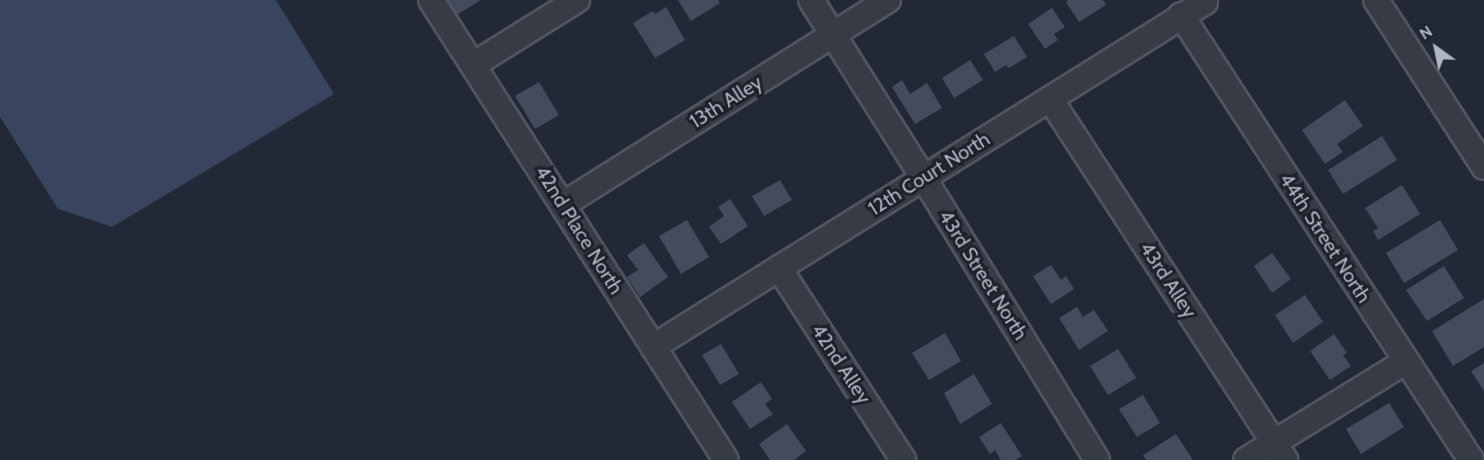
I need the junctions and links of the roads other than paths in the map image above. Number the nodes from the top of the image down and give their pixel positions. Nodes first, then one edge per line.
1 (431, 0) edge
2 (577, 0) edge
3 (811, 0) edge
4 (888, 0) edge
5 (1376, 0) edge
6 (1204, 1) edge
7 (1181, 15) junction
8 (832, 35) junction
9 (473, 65) junction
10 (1050, 99) junction
11 (1484, 167) edge
12 (923, 177) junction
13 (564, 204) junction
14 (779, 268) junction
15 (653, 346) junction
16 (1406, 361) junction
17 (1280, 451) edge
18 (726, 460) edge
19 (903, 460) edge
20 (1097, 460) edge
21 (1246, 460) edge
22 (1471, 460) edge

1 - 9 street, 42nd Place North
2 - 9 street
3 - 8 street, 43rd Street North
4 - 8 street, 13th Alley
5 - 11 street
6 - 7 street, 12th Court North
7 - 10 street, 12th Court North
7 - 16 street, 44th Street North
8 - 12 street, 43rd Street North
8 - 13 street, 13th Alley
9 - 13 street, 42nd Place North
10 - 12 street, 12th Court North
10 - 17 street, 43rd Alley
12 - 14 street, 12th Court North
12 - 20 street, 43rd Street North
13 - 15 street, 42nd Place North
14 - 15 street, 12th Court North
14 - 19 street, 42nd Alley
15 - 18 street, 42nd Place North
16 - 17 street
16 - 22 street, 44th Street North
17 - 21 street

